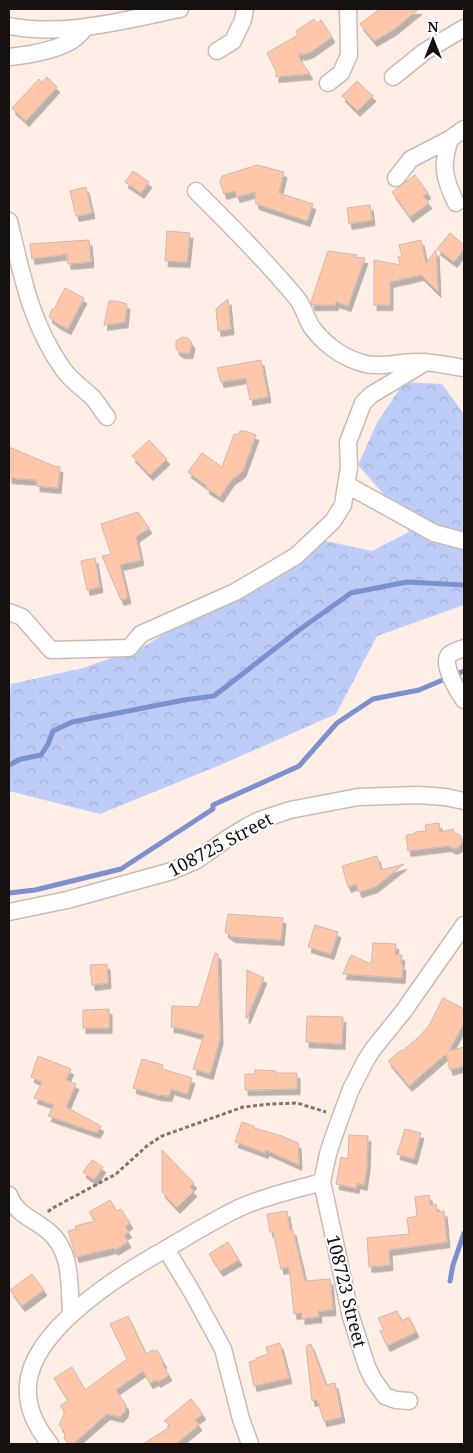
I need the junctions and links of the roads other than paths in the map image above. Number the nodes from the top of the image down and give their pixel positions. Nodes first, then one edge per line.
1 (180, 9) edge
2 (244, 9) edge
3 (348, 9) edge
4 (9, 26) edge
5 (85, 28) junction
6 (464, 28) edge
7 (216, 51) dead end
8 (9, 57) edge
9 (394, 77) dead end
10 (328, 83) dead end
11 (464, 129) edge
12 (450, 139) junction
13 (396, 178) dead end
14 (196, 191) dead end
15 (456, 203) dead end
16 (9, 221) edge
17 (426, 362) junction
18 (464, 368) edge
19 (107, 417) dead end
20 (346, 486) junction
21 (464, 541) edge
22 (9, 612) edge
23 (464, 648) edge
24 (460, 694) edge
25 (464, 801) edge
26 (9, 912) edge
27 (464, 925) edge
28 (322, 1182) junction
29 (11, 1204) edge
30 (166, 1249) junction
31 (71, 1315) junction
32 (409, 1401) dead end
33 (50, 1444) edge
34 (250, 1444) edge

1 - 5 street
2 - 7 street
3 - 10 street
4 - 5 street
5 - 8 street
6 - 9 street
11 - 12 street
12 - 13 street
12 - 15 street
14 - 17 street
16 - 19 street
17 - 18 street
17 - 20 street
20 - 21 street
20 - 22 street
23 - 24 street
25 - 26 street, 108725 Street
27 - 28 street
28 - 30 street
28 - 32 street, 108723 Street
29 - 31 street
30 - 31 street
30 - 34 street
31 - 33 street

